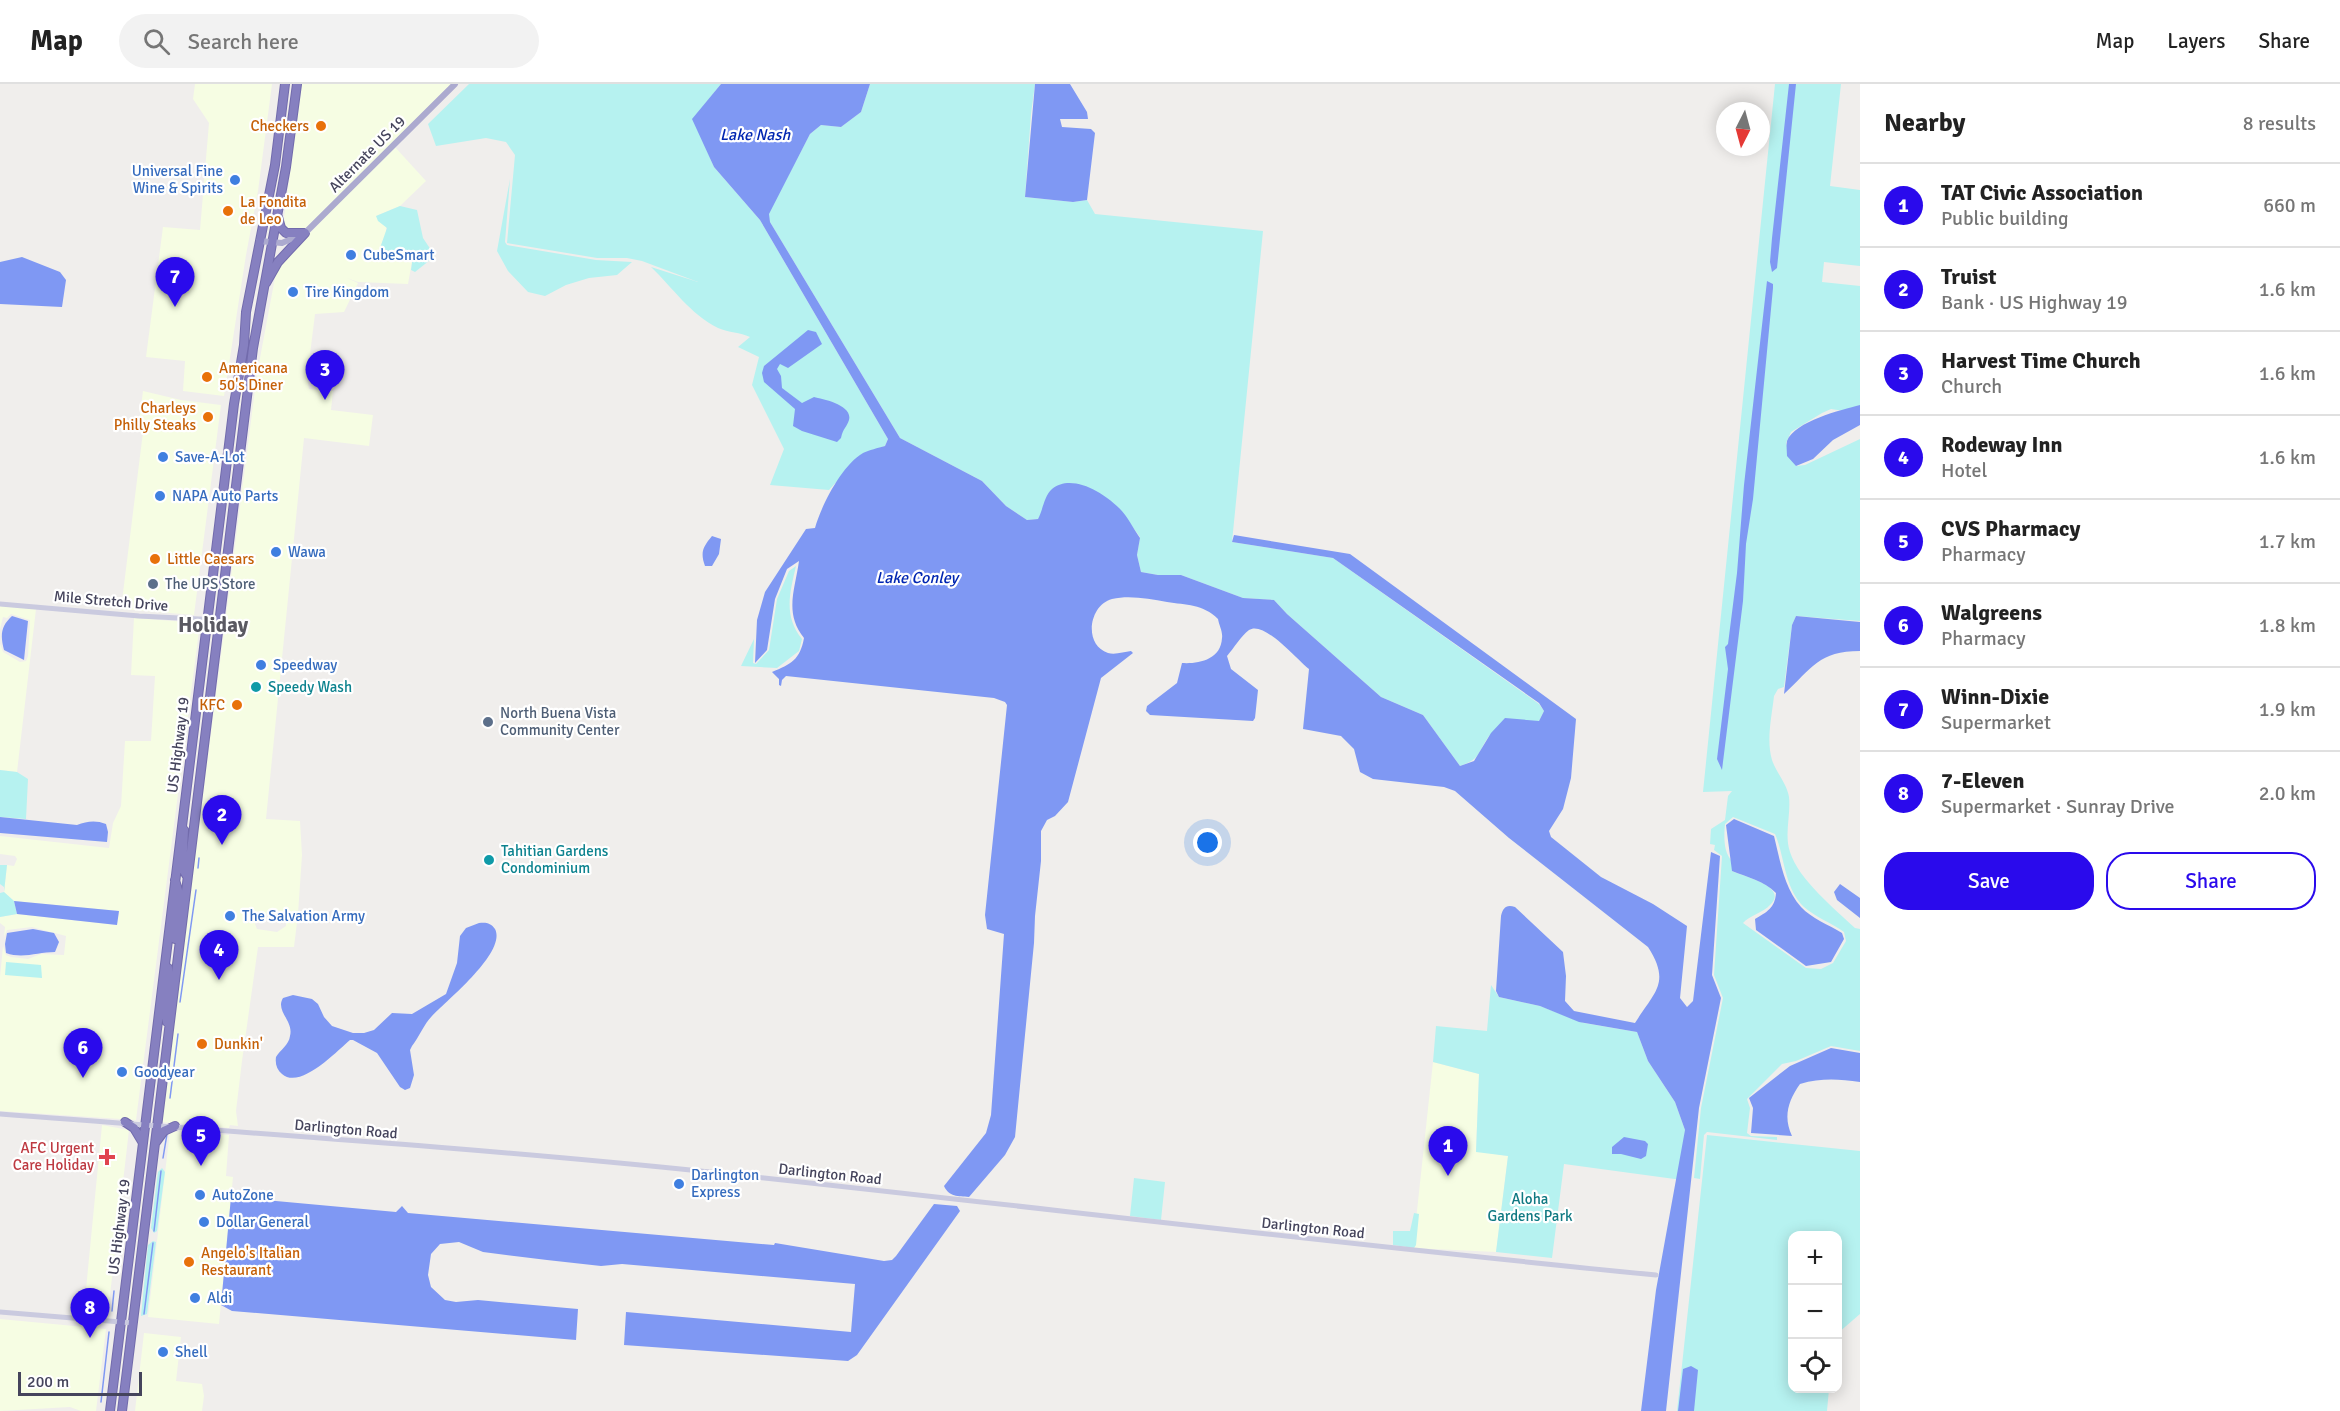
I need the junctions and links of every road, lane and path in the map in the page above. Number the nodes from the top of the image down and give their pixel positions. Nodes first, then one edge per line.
1 (286, 84) edge
2 (297, 84) edge
3 (455, 84) edge
4 (287, 159) junction
5 (278, 211) junction
6 (305, 233) junction
7 (260, 241) junction
8 (271, 242) junction
9 (262, 289) junction
10 (244, 345) junction
11 (246, 405) junction
12 (0, 604) edge
13 (219, 620) junction
14 (207, 621) junction
15 (182, 814) junction
16 (188, 876) junction
17 (175, 880) junction
18 (179, 951) junction
19 (166, 952) junction
20 (169, 1024) junction
21 (0, 1114) edge
22 (124, 1122) junction
23 (145, 1123) junction
24 (157, 1124) junction
25 (175, 1126) junction
26 (143, 1143) junction
27 (154, 1146) junction
28 (1656, 1275) dead end
29 (0, 1312) edge
30 (121, 1322) junction
31 (133, 1323) junction
32 (110, 1411) edge
33 (122, 1411) edge

1 - 4 highway
1 - 7 highway, US Highway 19
2 - 4 highway, US Highway 19
3 - 6 main road, Alternate US 19
4 - 5 highway, US Highway 19
5 - 6 highway
5 - 8 highway, US Highway 19
6 - 8 main road, Alternate US 19
6 - 9 highway
7 - 8 main road, Alternate US 19
7 - 10 highway, US Highway 19
8 - 9 highway, US Highway 19
9 - 11 highway, US Highway 19
10 - 11 highway
10 - 14 highway, US Highway 19
11 - 13 highway, US Highway 19
12 - 14 street, Mile Stretch Drive
13 - 14 street, Mile Stretch Drive
13 - 16 highway, US Highway 19
14 - 15 highway, US Highway 19
15 - 16 highway
15 - 17 highway, US Highway 19
16 - 18 highway, US Highway 19
17 - 18 highway
17 - 19 highway, US Highway 19
18 - 20 highway, US Highway 19
19 - 20 highway
19 - 23 highway, US Highway 19
20 - 24 highway, US Highway 19
21 - 22 street, Darlington Road
22 - 23 street, Darlington Road
22 - 26 highway
23 - 24 street, Darlington Road
23 - 26 highway, US Highway 19
24 - 25 street, Darlington Road
24 - 27 highway, US Highway 19
25 - 27 highway
25 - 28 street, Darlington Road
26 - 30 highway, US Highway 19
27 - 31 highway, US Highway 19
29 - 30 street
30 - 31 street
30 - 32 highway, US Highway 19
31 - 33 highway, US Highway 19

